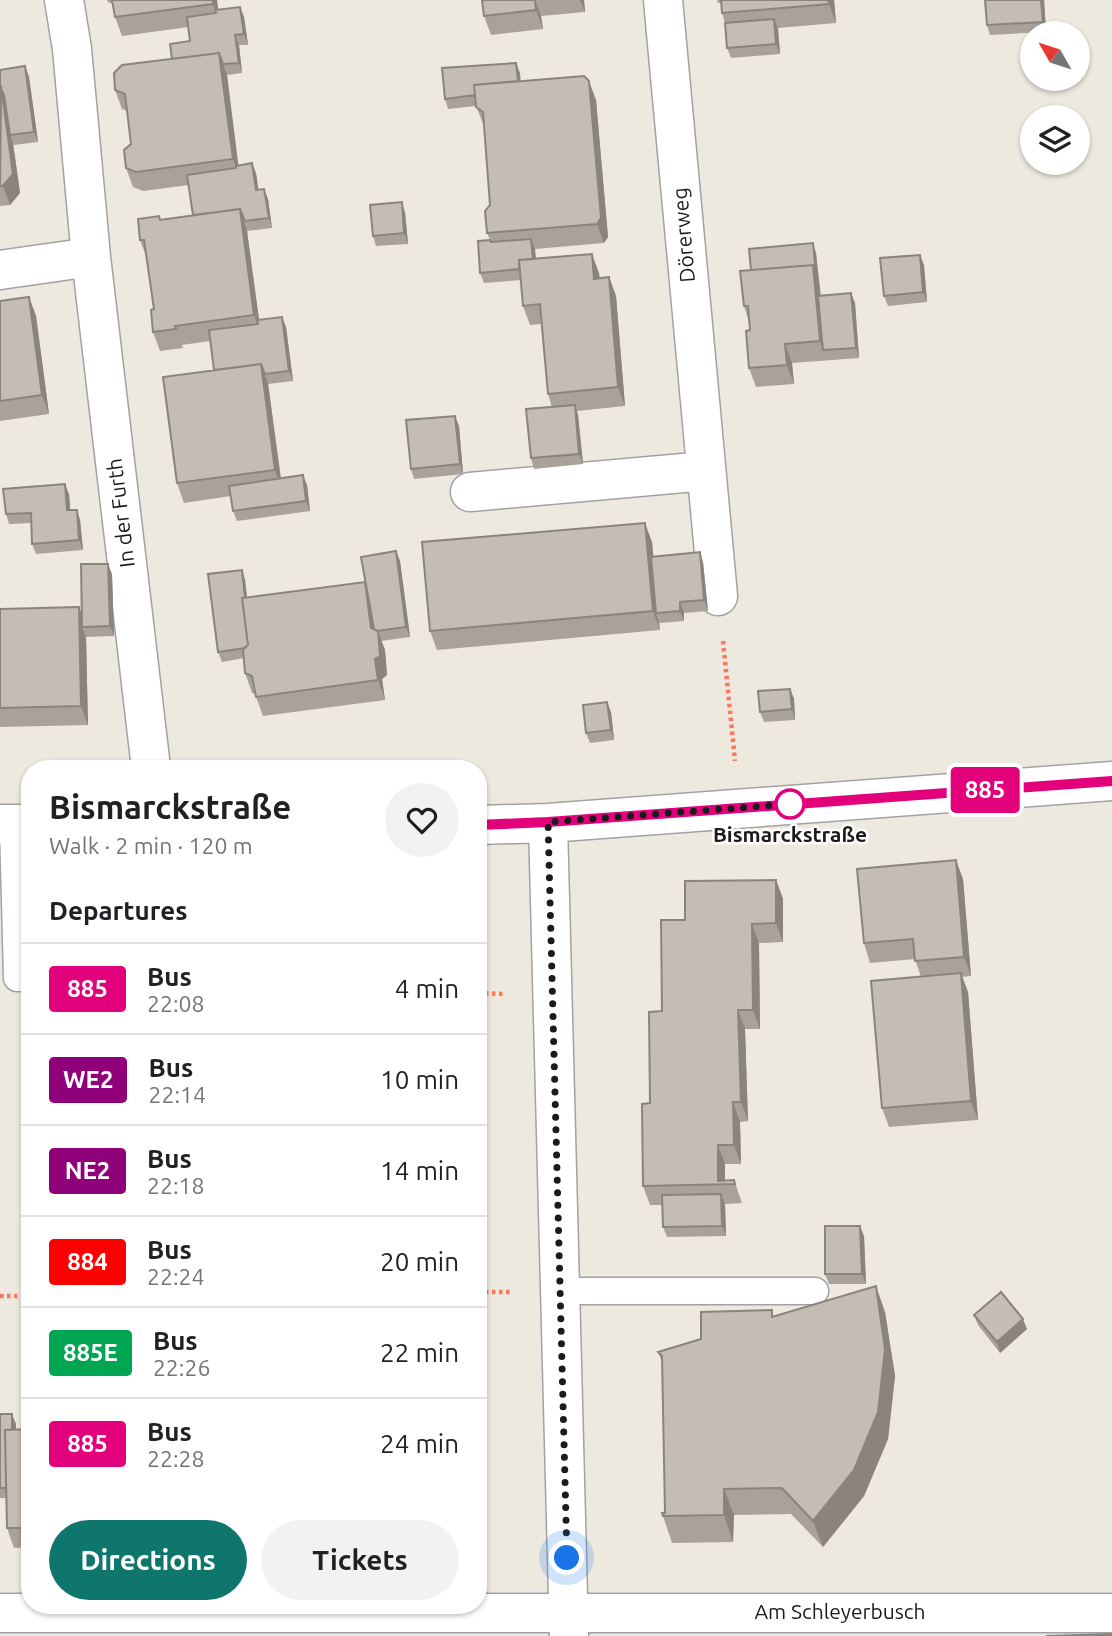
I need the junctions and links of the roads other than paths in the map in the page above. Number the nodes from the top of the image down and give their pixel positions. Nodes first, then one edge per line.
1 (64, 0) edge
2 (663, 0) edge
3 (91, 257) junction
4 (0, 270) edge
5 (706, 471) junction
6 (470, 492) dead end
7 (718, 596) road end
8 (150, 760) edge
9 (1112, 781) edge
10 (548, 822) junction
11 (14, 824) edge
12 (487, 825) edge
13 (21, 978) edge
14 (561, 1291) junction
15 (815, 1291) dead end
16 (0, 1613) edge
17 (21, 1613) edge
18 (1112, 1613) edge
19 (52, 1614) edge
20 (569, 1624) edge

1 - 3 street, In der Furth
2 - 5 street, Dörerweg
3 - 4 street
3 - 8 street, In der Furth
5 - 6 street
5 - 7 street, Dörerweg
9 - 10 street
10 - 12 street
10 - 14 street
11 - 13 lane
14 - 15 lane
14 - 20 street
16 - 17 street, Am Schleyerbusch
18 - 20 street, Am Schleyerbusch
19 - 20 street, Am Schleyerbusch

